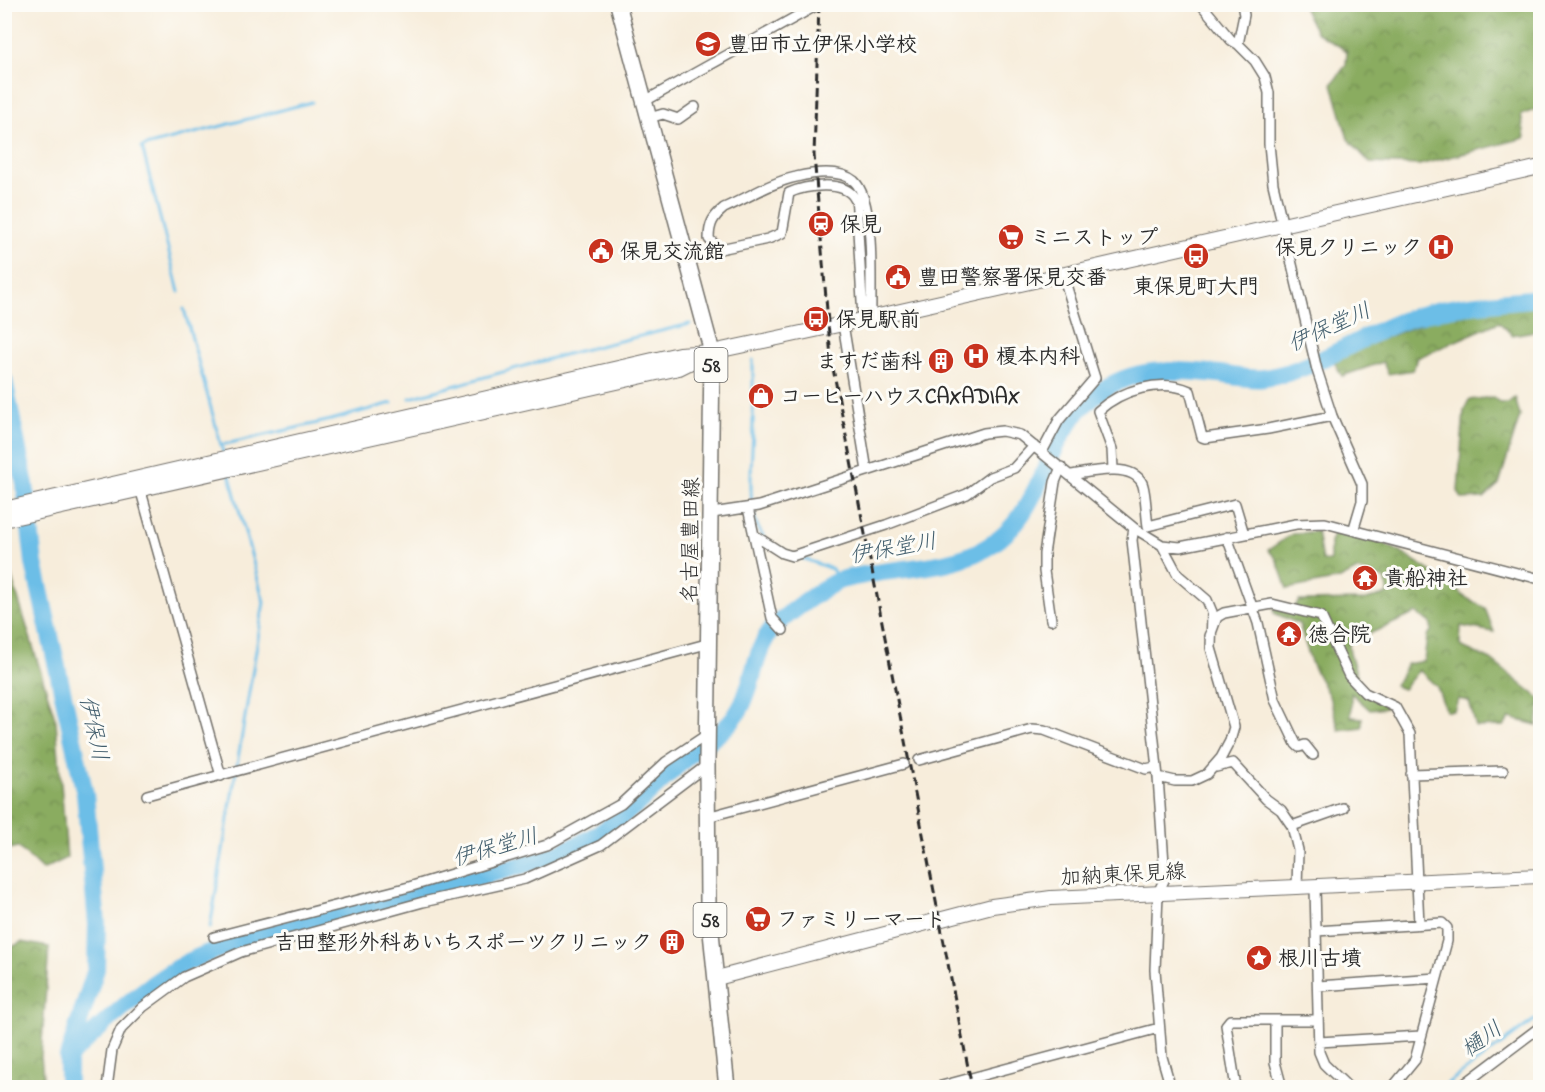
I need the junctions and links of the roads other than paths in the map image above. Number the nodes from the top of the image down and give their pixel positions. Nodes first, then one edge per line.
1 (618, 4) edge
2 (819, 4) edge
3 (1201, 4) edge
4 (1242, 4) edge
5 (1238, 44) junction
6 (645, 101) junction
7 (695, 106) dead end
8 (649, 117) junction
9 (1540, 167) edge
10 (1282, 224) junction
11 (1063, 275) junction
12 (867, 318) junction
13 (843, 324) junction
14 (712, 352) junction
15 (1332, 416) junction
16 (1041, 451) junction
17 (1058, 465) junction
18 (1113, 469) junction
19 (867, 471) junction
20 (1070, 475) junction
21 (140, 488) junction
22 (56, 502) junction
23 (753, 507) junction
24 (4, 508) edge
25 (712, 513) junction
26 (4, 520) edge
27 (1134, 528) junction
28 (1354, 528) junction
29 (1244, 534) junction
30 (754, 536) junction
31 (1227, 537) junction
32 (1162, 545) junction
33 (1540, 579) edge
34 (1252, 608) junction
35 (1051, 620) dead end
36 (783, 630) dead end
37 (1210, 636) junction
38 (710, 643) junction
39 (708, 747) junction
40 (1313, 755) dead end
41 (919, 760) dead end
42 (904, 764) dead end
43 (1216, 766) junction
44 (1503, 771) dead end
45 (1156, 772) junction
46 (1411, 774) junction
47 (221, 776) junction
48 (147, 795) dead end
49 (1343, 808) dead end
50 (707, 817) junction
51 (1292, 826) junction
52 (1540, 876) edge
53 (1416, 881) junction
54 (1315, 887) junction
55 (1297, 888) junction
56 (1158, 893) junction
57 (1419, 924) junction
58 (1316, 931) junction
59 (214, 937) dead end
60 (717, 978) junction
61 (1437, 978) junction
62 (1318, 986) junction
63 (1275, 1020) junction
64 (1318, 1020) junction
65 (1540, 1027) edge
66 (1159, 1028) junction
67 (1422, 1036) junction
68 (1319, 1042) junction
69 (107, 1088) edge
70 (727, 1088) edge
71 (934, 1088) edge
72 (1171, 1088) edge
73 (1236, 1088) edge
74 (1282, 1088) edge
75 (1348, 1088) edge
76 (1392, 1088) edge
77 (1459, 1088) edge

1 - 6 main road, 名古屋豊田線 / 58
2 - 6 street
3 - 5 street
4 - 5 street
5 - 10 street
6 - 8 main road, 名古屋豊田線 / 58
7 - 8 street
8 - 14 main road, 名古屋豊田線 / 58
9 - 10 street
10 - 11 street
10 - 15 street
11 - 12 street
11 - 16 street
12 - 12 street
12 - 13 street
13 - 14 street
13 - 19 street
14 - 21 street
14 - 22 street
14 - 25 main road, 名古屋豊田線 / 58
15 - 18 street
15 - 28 street
16 - 17 street
16 - 19 street
16 - 30 street
17 - 20 street
17 - 35 street
18 - 20 street
18 - 29 street
19 - 23 street
20 - 27 street
21 - 22 street
21 - 47 street
22 - 24 street
22 - 26 street
23 - 25 street
23 - 30 street
25 - 38 main road, 名古屋豊田線 / 58
27 - 32 street
27 - 45 street
28 - 29 street
28 - 33 street
29 - 31 street
30 - 36 street
31 - 32 street
31 - 34 street
32 - 37 street
34 - 37 street
34 - 40 street
34 - 46 street
37 - 43 street
38 - 39 main road, 名古屋豊田線 / 58
38 - 47 street
39 - 50 main road, 名古屋豊田線 / 58
39 - 59 street
39 - 69 street
41 - 45 street
42 - 50 street
43 - 45 street
43 - 51 street
44 - 46 street
45 - 56 street
46 - 53 street
47 - 48 street
49 - 51 street
50 - 60 main road, 名古屋豊田線 / 58
51 - 55 street
52 - 53 street, 加納東保見線
53 - 54 street, 加納東保見線
53 - 57 street
54 - 55 street, 加納東保見線
54 - 58 street
55 - 56 street, 加納東保見線
56 - 60 street, 加納東保見線
56 - 66 street
57 - 58 street
57 - 61 street
58 - 62 street
60 - 70 main road, 名古屋豊田線 / 58
61 - 62 street
61 - 67 street
62 - 64 street
63 - 64 street
63 - 73 street
63 - 74 street
64 - 68 street
65 - 77 street
66 - 71 street
66 - 72 street
67 - 68 street
67 - 76 street
68 - 75 street

